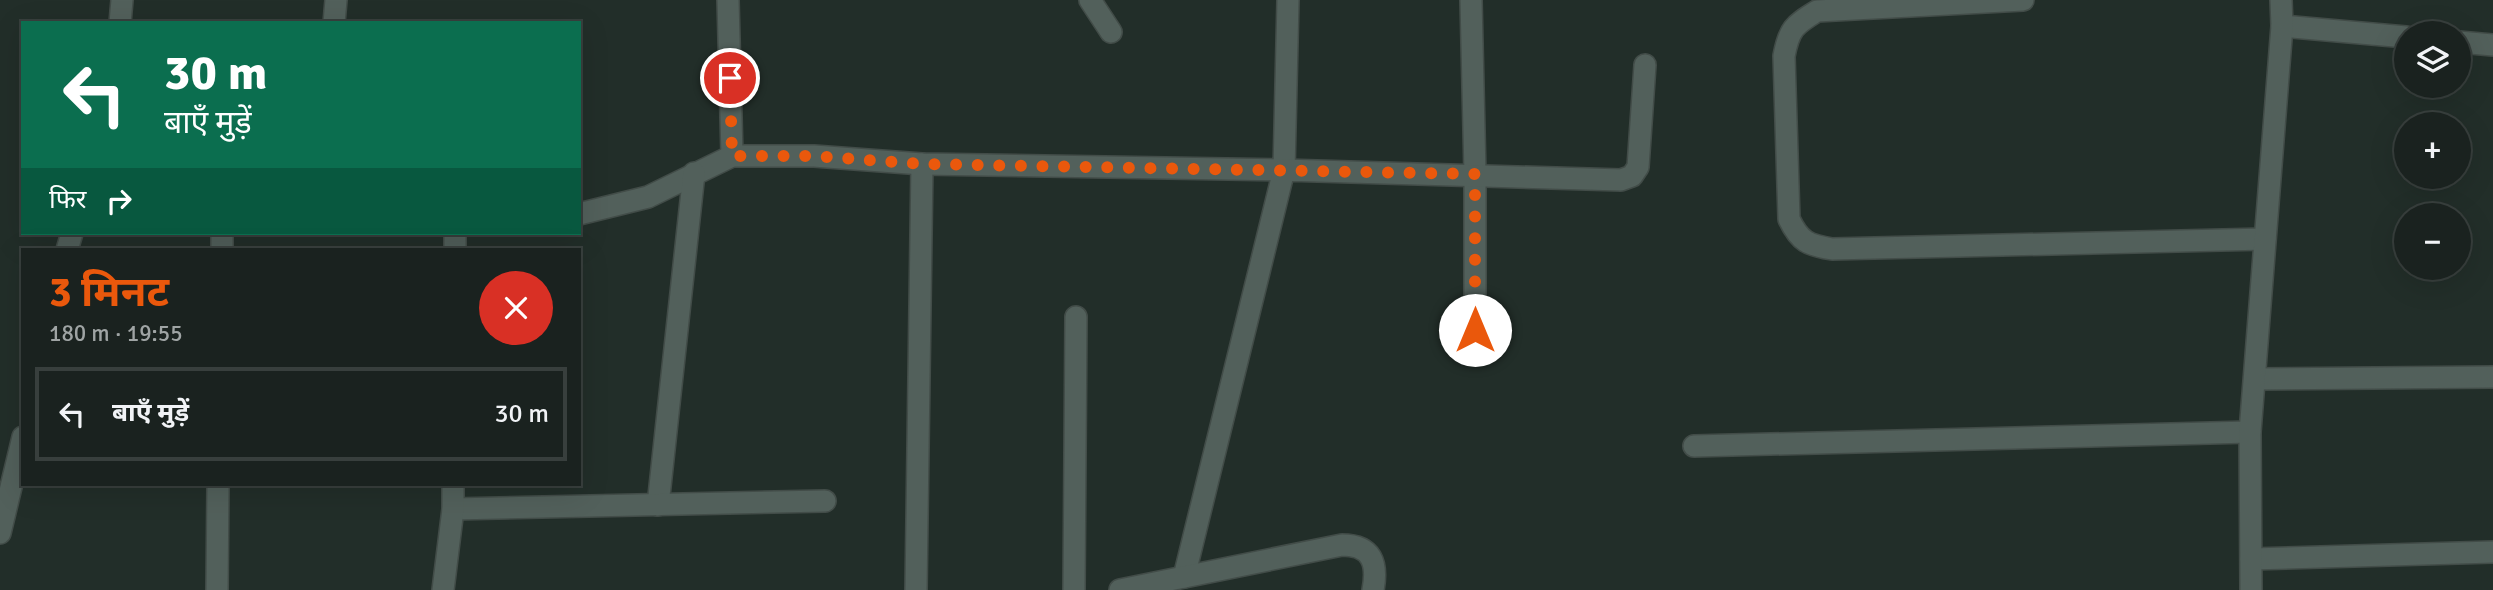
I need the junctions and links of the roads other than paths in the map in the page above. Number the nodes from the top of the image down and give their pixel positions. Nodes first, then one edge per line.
1 (122, 0) edge
2 (336, 0) edge
3 (728, 0) edge
4 (1090, 0) edge
5 (1289, 0) edge
6 (1471, 0) edge
7 (2023, 0) edge
8 (2281, 0) edge
9 (120, 21) edge
10 (334, 21) edge
11 (2282, 26) junction
12 (1111, 32) dead end
13 (2394, 36) edge
14 (2471, 43) edge
15 (2493, 45) edge
16 (1645, 65) dead end
17 (732, 156) junction
18 (922, 164) junction
19 (1284, 170) junction
20 (694, 173) junction
21 (1475, 174) junction
22 (581, 214) edge
23 (2265, 239) junction
24 (1076, 317) dead end
25 (1475, 330) dead end
26 (2493, 377) edge
27 (2255, 379) junction
28 (2250, 432) junction
29 (21, 445) edge
30 (1694, 446) dead end
31 (218, 486) edge
32 (453, 486) edge
33 (825, 501) dead end
34 (659, 505) junction
35 (453, 509) junction
36 (2, 519) edge
37 (2493, 552) edge
38 (2251, 559) junction
39 (1184, 577) junction
40 (217, 590) edge
41 (443, 590) edge
42 (916, 590) edge
43 (1074, 590) edge
44 (1120, 590) edge
45 (1373, 590) edge
46 (2251, 590) edge

1 - 9 street
2 - 10 street
3 - 17 street
4 - 12 street
5 - 19 street
6 - 21 street
7 - 23 street
8 - 11 street
11 - 13 street
11 - 23 street
14 - 15 street
16 - 21 street
17 - 18 street
17 - 20 street
18 - 19 street
18 - 42 street
19 - 21 street
19 - 39 street
20 - 22 street
20 - 34 street
21 - 25 street
23 - 27 street
24 - 43 street
26 - 27 street
27 - 28 street
28 - 30 street
28 - 38 street
29 - 36 street
31 - 40 street
32 - 35 street
33 - 34 street
34 - 35 street
35 - 41 street
37 - 38 street
38 - 46 street
39 - 44 street
39 - 45 street

